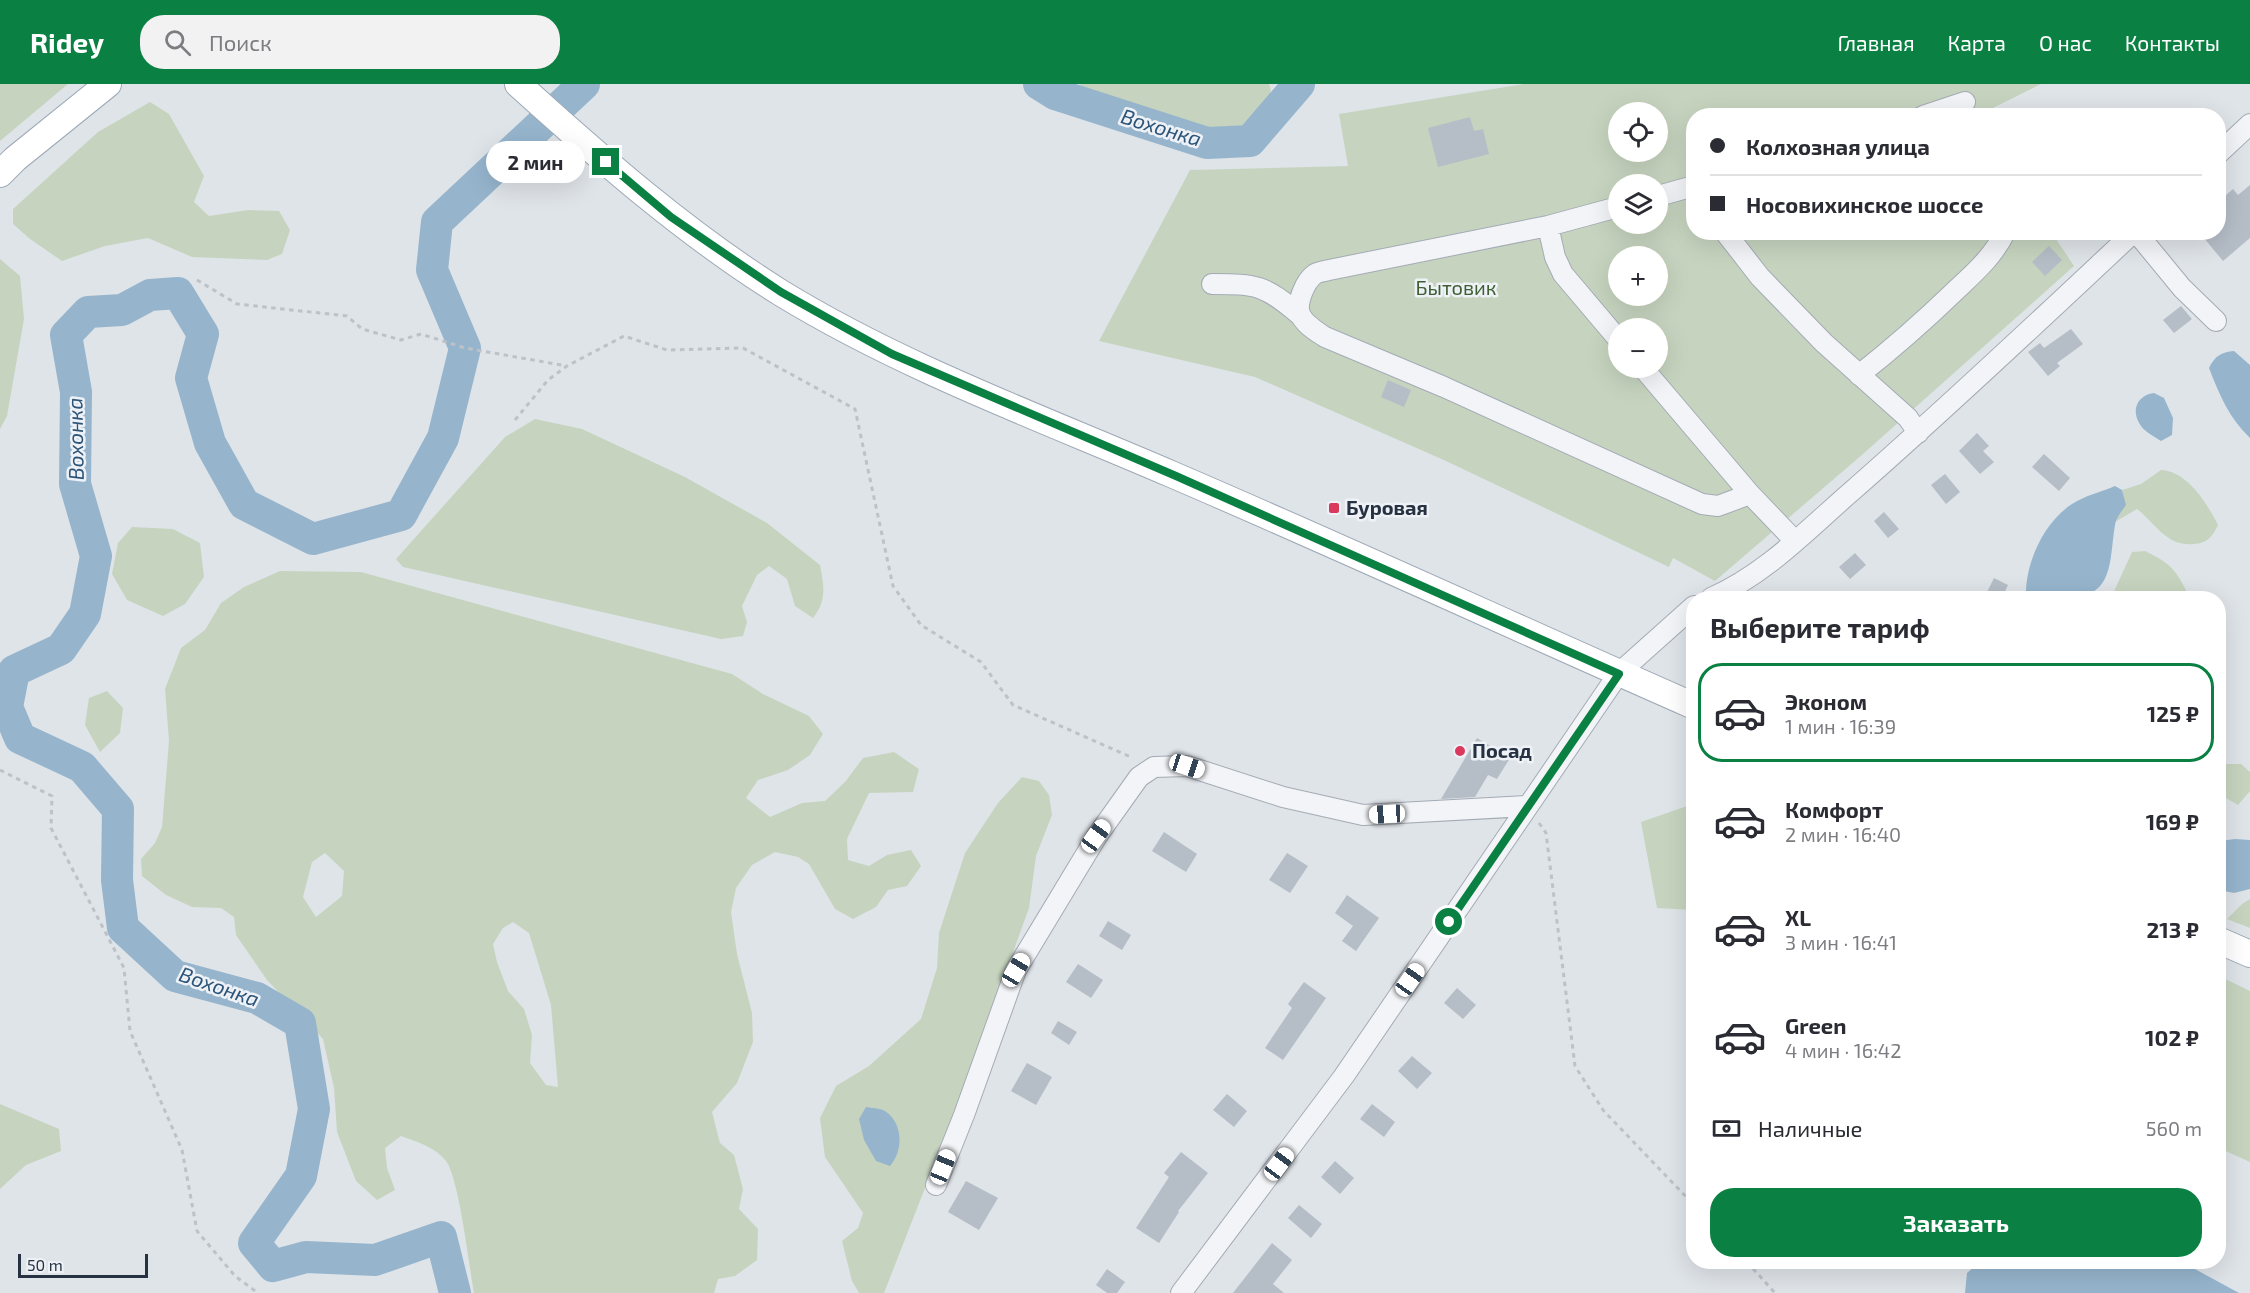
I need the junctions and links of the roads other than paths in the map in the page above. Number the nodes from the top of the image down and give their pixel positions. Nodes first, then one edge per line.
1 (108, 84) edge
2 (518, 84) edge
3 (1965, 102) dead end
4 (1947, 108) edge
5 (2250, 124) edge
6 (2226, 146) edge
7 (0, 174) edge
8 (1686, 188) edge
9 (1668, 193) edge
10 (1608, 210) edge
11 (1548, 226) junction
12 (1731, 240) edge
13 (2002, 240) edge
14 (2126, 240) edge
15 (2142, 240) edge
16 (1212, 284) dead end
17 (1300, 315) junction
18 (2216, 321) dead end
19 (1608, 327) edge
20 (1859, 375) junction
21 (1651, 378) edge
22 (1918, 433) junction
23 (1750, 494) junction
24 (1795, 541) junction
25 (1725, 591) edge
26 (1686, 613) edge
27 (1619, 674) junction
28 (1686, 703) edge
29 (1528, 806) junction
30 (2226, 944) edge
31 (2250, 954) edge
32 (936, 1185) dead end
33 (1181, 1293) edge

1 - 7 main road
2 - 27 main road
3 - 4 street
5 - 6 street
8 - 9 street
10 - 11 street
11 - 17 street
11 - 19 street
12 - 20 street
13 - 20 street
14 - 22 street
15 - 18 street
16 - 17 street
17 - 23 street
20 - 22 street
21 - 23 street
22 - 24 street
23 - 24 street
24 - 25 street
26 - 27 street
27 - 28 main road
27 - 29 street
29 - 32 street
29 - 33 street
30 - 31 main road

